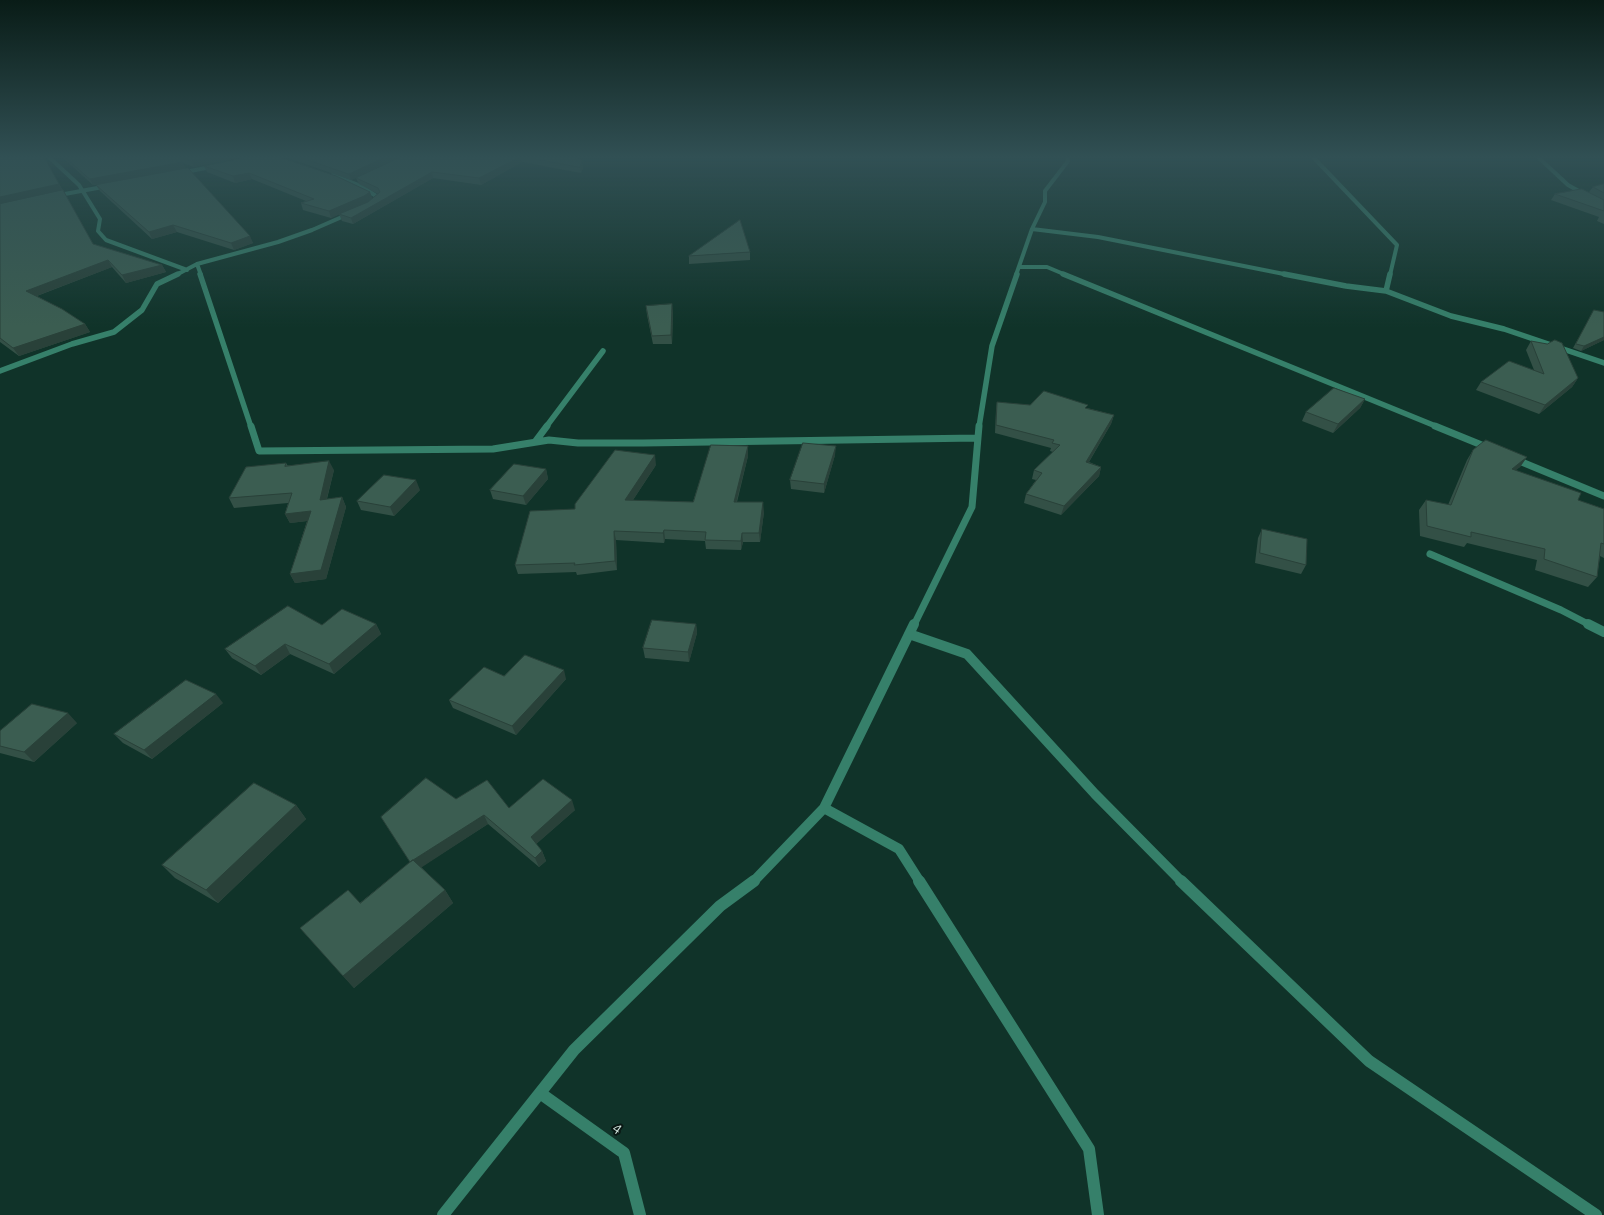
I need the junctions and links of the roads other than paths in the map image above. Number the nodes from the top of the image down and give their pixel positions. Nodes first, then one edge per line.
1 (97, 214) edge
2 (350, 214) edge
3 (1039, 214) edge
4 (1367, 214) edge
5 (1032, 229) junction
6 (197, 264) junction
7 (1019, 267) junction
8 (187, 270) junction
9 (1386, 291) junction
10 (603, 350) dead end
11 (1604, 362) edge
12 (0, 371) edge
13 (977, 438) junction
14 (536, 442) junction
15 (1494, 450) edge
16 (1508, 457) edge
17 (1604, 496) edge
18 (1430, 554) dead end
19 (1604, 632) edge
20 (909, 634) junction
21 (824, 808) junction
22 (540, 1093) junction
23 (443, 1215) edge
24 (640, 1215) edge
25 (1098, 1215) edge
26 (1596, 1215) edge

1 - 8 street
2 - 6 street
3 - 5 street
4 - 9 street
5 - 7 street
5 - 9 street
6 - 8 street
6 - 14 street
7 - 13 street
7 - 15 street
8 - 12 street
9 - 11 street
10 - 14 street
13 - 14 street
13 - 20 street
16 - 17 street
18 - 19 street
20 - 21 street
20 - 26 street
21 - 22 street
21 - 25 street
22 - 23 street
22 - 24 street, 4

